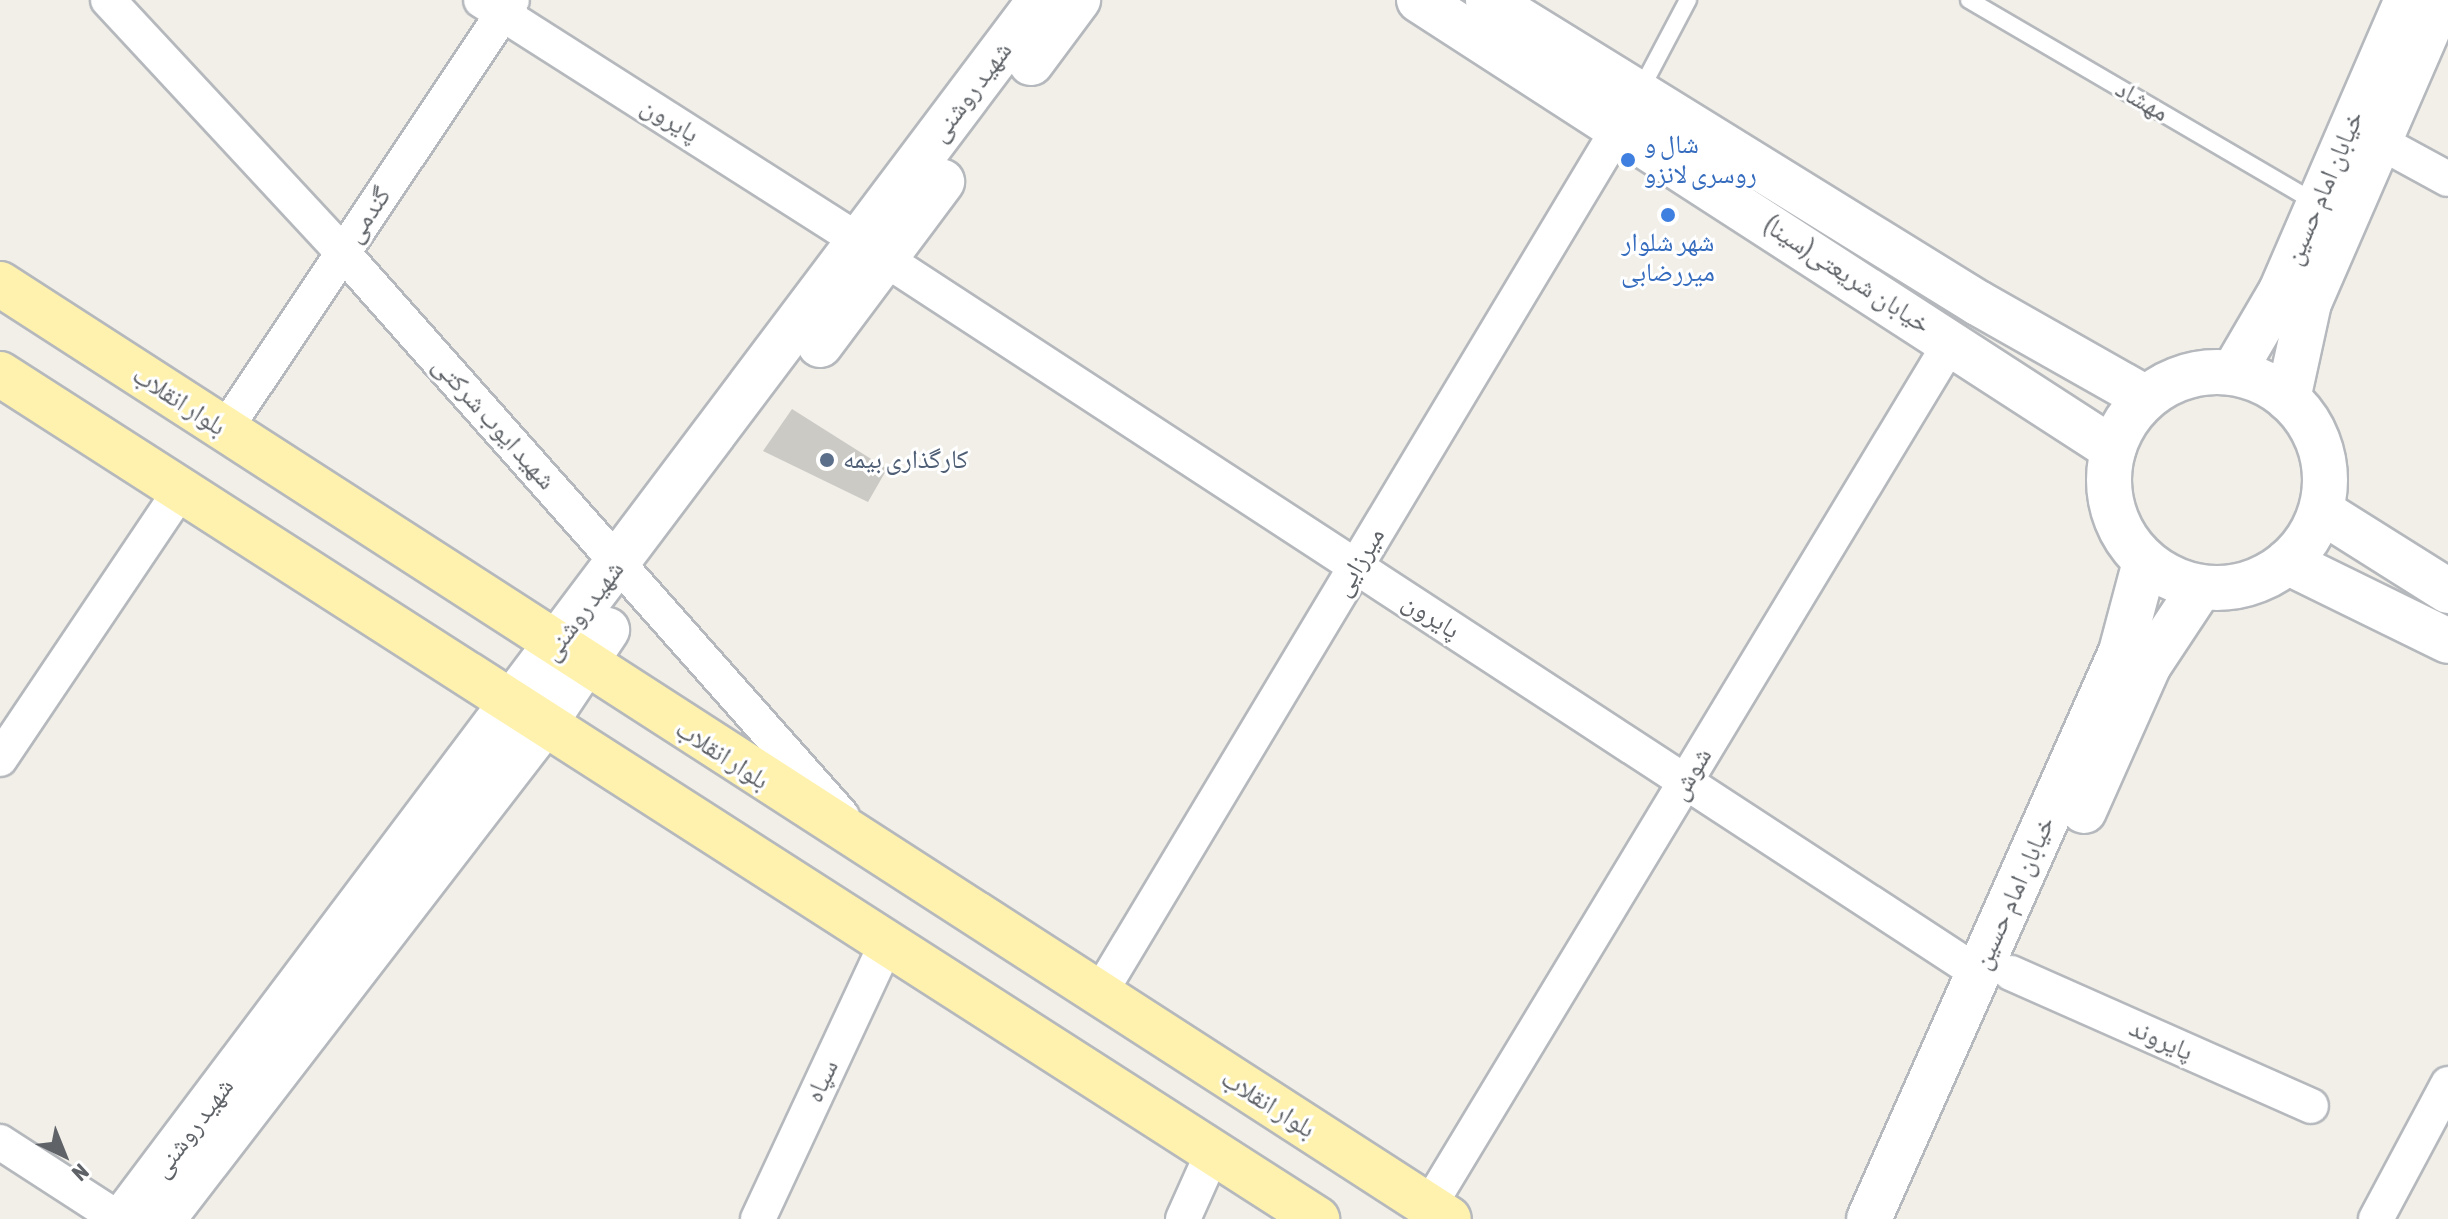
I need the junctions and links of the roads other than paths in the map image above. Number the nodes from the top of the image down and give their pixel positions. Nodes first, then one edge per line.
1 (108, 0) edge
2 (1040, 0) edge
3 (1078, 0) edge
4 (1419, 0) edge
5 (1488, 0) edge
6 (1688, 0) edge
7 (1969, 0) edge
8 (2407, 0) edge
9 (2441, 0) edge
10 (498, 5) edge
11 (1629, 110) junction
12 (2380, 142) junction
13 (2448, 179) edge
14 (2315, 202) junction
15 (872, 250) junction
16 (343, 253) junction
17 (0, 284) edge
18 (1951, 342) junction
19 (2233, 373) junction
20 (0, 374) edge
21 (2146, 398) junction
22 (2288, 399) junction
23 (224, 431) junction
24 (2113, 449) junction
25 (179, 493) junction
26 (2321, 511) junction
27 (2145, 562) junction
28 (2287, 562) junction
29 (1356, 567) junction
30 (629, 575) junction
31 (2200, 588) junction
32 (2448, 591) edge
33 (2448, 641) edge
34 (568, 656) junction
35 (530, 714) junction
36 (0, 759) edge
37 (1687, 782) junction
38 (874, 852) junction
39 (886, 944) junction
40 (1995, 973) junction
41 (1098, 996) junction
42 (2448, 1084) edge
43 (2311, 1106) dead end
44 (0, 1142) edge
45 (1213, 1152) junction
46 (1439, 1212) edge
47 (121, 1219) edge
48 (163, 1219) edge
49 (758, 1219) edge
50 (1183, 1219) edge
51 (1317, 1219) edge
52 (1869, 1219) edge
53 (1902, 1219) edge
54 (2376, 1219) edge

1 - 16 street, شهید ایوب شرکتی
2 - 15 main road, شهید روشنی
3 - 15 main road, شهید روشنی
4 - 11 main road, خیابان شریعتی(سینا)
5 - 11 main road, خیابان شریعتی(سینا)
6 - 11 lane
7 - 14 lane, مهشاد
8 - 14 main road, خیابان امام حسین
9 - 12 main road, خیابان امام حسین
10 - 15 street, پایرون
10 - 16 street, گندمی
11 - 18 main road, خیابان شریعتی(سینا)
11 - 21 main road, خیابان شریعتی(سینا)
11 - 29 street, میرزایی
12 - 13 street
12 - 22 main road, خیابان امام حسین
14 - 19 main road, خیابان امام حسین
15 - 29 street, پایرون
15 - 30 main road, شهید روشنی
16 - 23 street, گندمی
16 - 30 street, شهید ایوب شرکتی
17 - 23 main road, بلوار انقلاب
18 - 24 main road, خیابان شریعتی(سینا)
18 - 37 street, شوش
19 - 21 main road
19 - 22 main road
20 - 25 main road
21 - 24 main road
22 - 26 main road
23 - 34 main road, بلوار انقلاب
24 - 27 main road
25 - 35 main road
25 - 36 street
26 - 28 main road
26 - 32 main road
27 - 31 main road
27 - 40 main road, خیابان امام حسین
28 - 31 main road
28 - 33 main road
29 - 37 street, پایرون
29 - 41 street, میرزایی
30 - 34 main road, شهید روشنی
30 - 38 street, شهید ایوب شرکتی
31 - 40 main road, خیابان امام حسین
34 - 35 main road, شهید روشنی
34 - 38 main road, بلوار انقلاب
35 - 39 main road
35 - 47 main road, شهید روشنی
35 - 48 main road, شهید روشنی
37 - 40 street, پایرون
37 - 46 street, شوش
38 - 41 main road, بلوار انقلاب
39 - 45 main road
39 - 49 street, سپاه
40 - 43 street, پایروند
40 - 52 main road, خیابان امام حسین
40 - 53 main road, خیابان امام حسین
41 - 46 main road, بلوار انقلاب
42 - 54 street
44 - 47 street
45 - 50 street
45 - 51 main road

